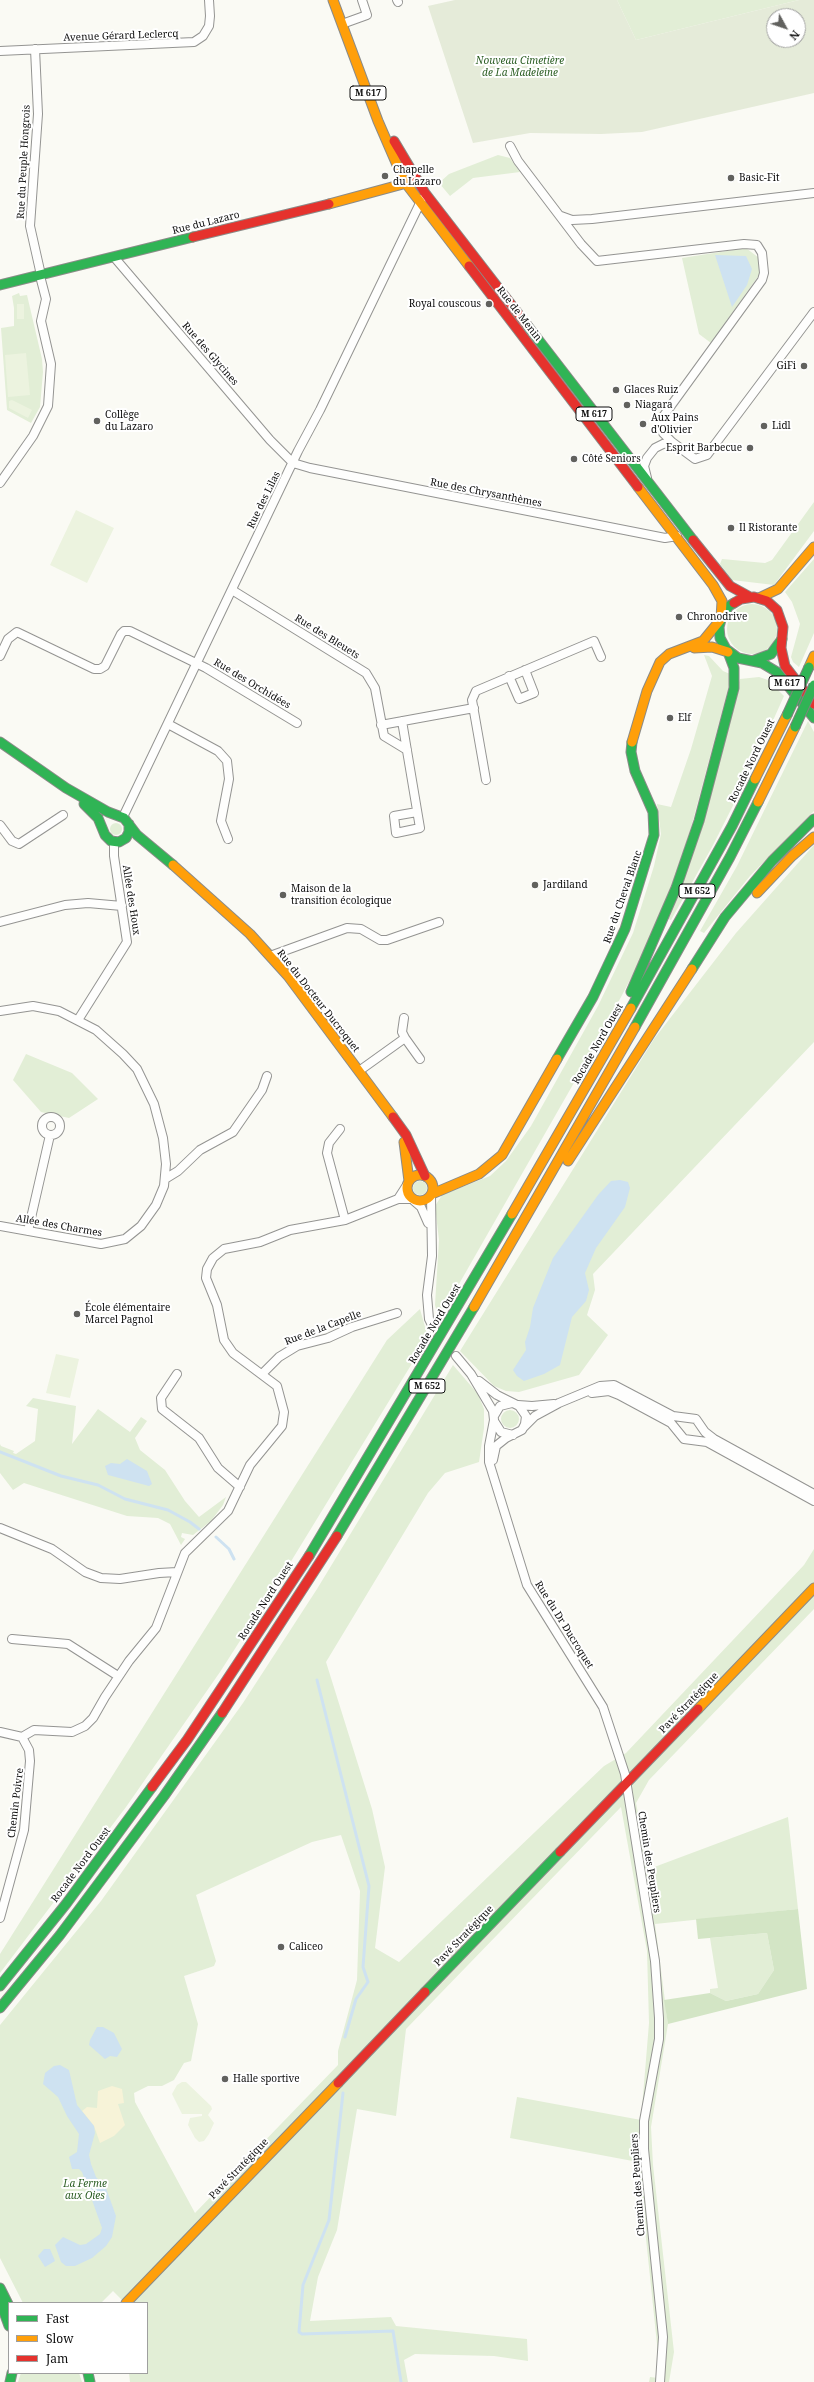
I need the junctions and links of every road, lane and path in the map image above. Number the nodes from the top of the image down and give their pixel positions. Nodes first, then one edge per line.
1 (209, 0) edge
2 (333, 0) edge
3 (342, 0) edge
4 (362, 0) edge
5 (346, 23) junction
6 (35, 49) junction
7 (0, 51) edge
8 (510, 146) dead end
9 (416, 180) junction
10 (406, 184) junction
11 (425, 193) junction
12 (814, 193) edge
13 (420, 202) junction
14 (560, 215) junction
15 (114, 257) junction
16 (41, 275) junction
17 (0, 285) edge
18 (814, 312) edge
19 (541, 352) junction
20 (672, 442) junction
21 (293, 463) junction
22 (0, 483) edge
23 (658, 496) junction
24 (677, 536) junction
25 (814, 547) edge
26 (232, 590) junction
27 (754, 597) junction
28 (721, 619) junction
29 (783, 636) junction
30 (686, 649) junction
31 (728, 652) junction
32 (0, 656) edge
33 (814, 656) edge
34 (600, 657) dead end
35 (749, 661) junction
36 (197, 663) junction
37 (525, 670) junction
38 (509, 676) junction
39 (814, 685) edge
40 (814, 704) edge
41 (474, 708) junction
42 (814, 718) edge
43 (402, 721) junction
44 (296, 723) dead end
45 (168, 724) junction
46 (380, 725) junction
47 (0, 742) edge
48 (407, 750) junction
49 (486, 780) dead end
50 (66, 788) junction
51 (417, 812) dead end
52 (63, 814) dead end
53 (814, 818) edge
54 (123, 819) junction
55 (0, 825) edge
56 (103, 830) junction
57 (814, 836) edge
58 (228, 839) dead end
59 (118, 841) junction
60 (171, 863) junction
61 (122, 906) junction
62 (0, 922) edge
63 (439, 922) dead end
64 (270, 956) junction
65 (0, 1011) edge
66 (404, 1018) dead end
67 (78, 1020) junction
68 (405, 1038) junction
69 (634, 1056) junction
70 (420, 1059) dead end
71 (599, 1063) junction
72 (359, 1071) junction
73 (267, 1076) dead end
74 (396, 1122) junction
75 (340, 1129) dead end
76 (50, 1135) dead end
77 (426, 1176) junction
78 (165, 1179) junction
79 (468, 1179) junction
80 (408, 1183) junction
81 (432, 1195) junction
82 (398, 1199) junction
83 (414, 1200) junction
84 (345, 1220) junction
85 (0, 1226) edge
86 (430, 1229) junction
87 (28, 1231) junction
88 (397, 1313) dead end
89 (434, 1329) dead end
90 (458, 1334) junction
91 (456, 1356) dead end
92 (178, 1374) dead end
93 (262, 1374) junction
94 (471, 1374) junction
95 (583, 1394) junction
96 (559, 1403) junction
97 (514, 1404) junction
98 (494, 1418) junction
99 (686, 1418) junction
100 (701, 1427) junction
101 (523, 1428) junction
102 (679, 1432) junction
103 (513, 1435) junction
104 (693, 1441) junction
105 (496, 1482) junction
106 (240, 1487) junction
107 (814, 1494) edge
108 (814, 1501) edge
109 (0, 1528) edge
110 (178, 1572) junction
111 (814, 1588) edge
112 (12, 1639) dead end
113 (118, 1676) junction
114 (0, 1732) edge
115 (22, 1737) junction
116 (625, 1774) joint
117 (626, 1784) junction
118 (0, 1918) edge
119 (0, 1986) edge
120 (0, 2008) edge
121 (0, 2288) edge
122 (0, 2301) edge
123 (126, 2302) edge
124 (8, 2304) edge
125 (8, 2323) edge
126 (660, 2382) edge

1 - 6 street, Avenue Gérard Leclercq
2 - 5 main road, Rue de Menin / M 617
3 - 5 main road, Rue de Menin / M 617
4 - 5 street
5 - 9 main road, Rue de Menin / M 617
5 - 10 main road, Rue de Menin / M 617
6 - 7 street, Avenue Gérard Leclercq
6 - 16 street, Rue du Peuple Hongrois
8 - 14 street
9 - 10 main road, Rue du Lazaro
9 - 11 main road, Rue de Menin / M 617
10 - 13 main road, Rue de Menin / M 617
10 - 15 main road, Rue du Lazaro
11 - 13 street, Rue des Lilas
11 - 19 main road, Rue de Menin / M 617
12 - 14 street
13 - 19 main road, Rue de Menin / M 617
13 - 21 street, Rue des Lilas
14 - 20 street
15 - 16 main road, Rue du Lazaro
15 - 21 street, Rue des Glycines
16 - 17 main road, Rue du Lazaro
16 - 22 street, Rue du Peuple Hongrois
18 - 20 street
19 - 23 main road, Rue de Menin / M 617
19 - 24 main road, Rue de Menin / M 617
20 - 23 street
21 - 24 street, Rue des Chrysanthèmes
21 - 26 street, Rue des Lilas
23 - 27 main road, Rue de Menin / M 617
24 - 28 main road, Rue de Menin / M 617
25 - 27 main road
26 - 36 street, Rue des Lilas
26 - 46 street, Rue des Bleuets
27 - 28 main road
27 - 29 main road
28 - 30 main road, Rue du Cheval Blanc
28 - 31 main road
29 - 35 main road
29 - 40 main road, M 617
30 - 31 main road, Rue du Cheval Blanc
30 - 79 main road, Rue du Cheval Blanc
31 - 35 main road
31 - 71 main road
32 - 36 street, Rue des Orchidées
33 - 71 main road, Rocade Nord Ouest / M 652, bridge
34 - 37 street
35 - 42 main road, M 617
36 - 44 street, Rue des Orchidées
36 - 45 street, Rue des Lilas
37 - 38 street
37 - 38 street
38 - 41 street
39 - 90 main road, M 652, bridge
41 - 43 street
41 - 49 street
43 - 46 street
43 - 48 street
45 - 54 street, Rue des Lilas
45 - 58 street
46 - 48 street, Rue des Bleuets
47 - 50 main road, Rue du Docteur Ducroquet
48 - 51 street
50 - 54 main road, Rue du Docteur Ducroquet
50 - 56 main road, Rue du Docteur Ducroquet
52 - 55 street
53 - 69 main road
54 - 56 main road
54 - 59 main road
54 - 60 main road, Rue du Docteur Ducroquet
56 - 59 main road
57 - 69 main road
59 - 60 main road, Rue du Docteur Ducroquet
59 - 61 street, Allée des Houx
60 - 64 main road, Rue du Docteur Ducroquet
61 - 62 street
61 - 67 street, Allée des Houx
63 - 64 street
64 - 72 main road, Rue du Docteur Ducroquet
65 - 67 street, Allée des Charmes
66 - 68 street
67 - 78 street, Allée des Charmes
68 - 70 street
68 - 72 street
69 - 90 main road
71 - 119 main road, Rocade Nord Ouest / M 652
72 - 74 main road, Rue du Docteur Ducroquet
73 - 78 street
74 - 77 main road, Rue du Docteur Ducroquet
74 - 80 main road, Rue du Docteur Ducroquet
75 - 84 street
76 - 87 street
77 - 79 main road, Rue du Cheval Blanc
77 - 80 main road
77 - 81 main road
78 - 87 street, Allée des Charmes
79 - 81 main road, Rue du Cheval Blanc
80 - 82 street
80 - 83 main road
81 - 83 main road
81 - 86 street
82 - 83 street
82 - 84 street
83 - 86 street
84 - 93 street
85 - 87 street, Allée des Charmes
86 - 89 street
88 - 93 street, Rue de la Capelle
90 - 120 main road, M 652
91 - 94 street
92 - 106 street
93 - 106 street
94 - 97 street
94 - 98 street
95 - 96 street
95 - 99 street
95 - 102 street
96 - 97 street
96 - 101 street
97 - 98 street
97 - 101 street
98 - 103 street
98 - 105 street
99 - 100 street
99 - 102 street
100 - 104 street
100 - 107 street
101 - 103 street
102 - 104 street
103 - 105 street
104 - 108 street
105 - 116 street, Rue du Dr Ducroquet
106 - 110 street
109 - 110 street
110 - 113 street
111 - 117 main road, Pavé Stratégique
112 - 113 street
113 - 115 street
114 - 115 street
115 - 118 street, Chemin Poivre
116 - 117 street, Chemin des Peupliers
117 - 123 main road, Pavé Stratégique
117 - 126 street, Chemin des Peupliers
121 - 124 main road
122 - 125 main road

